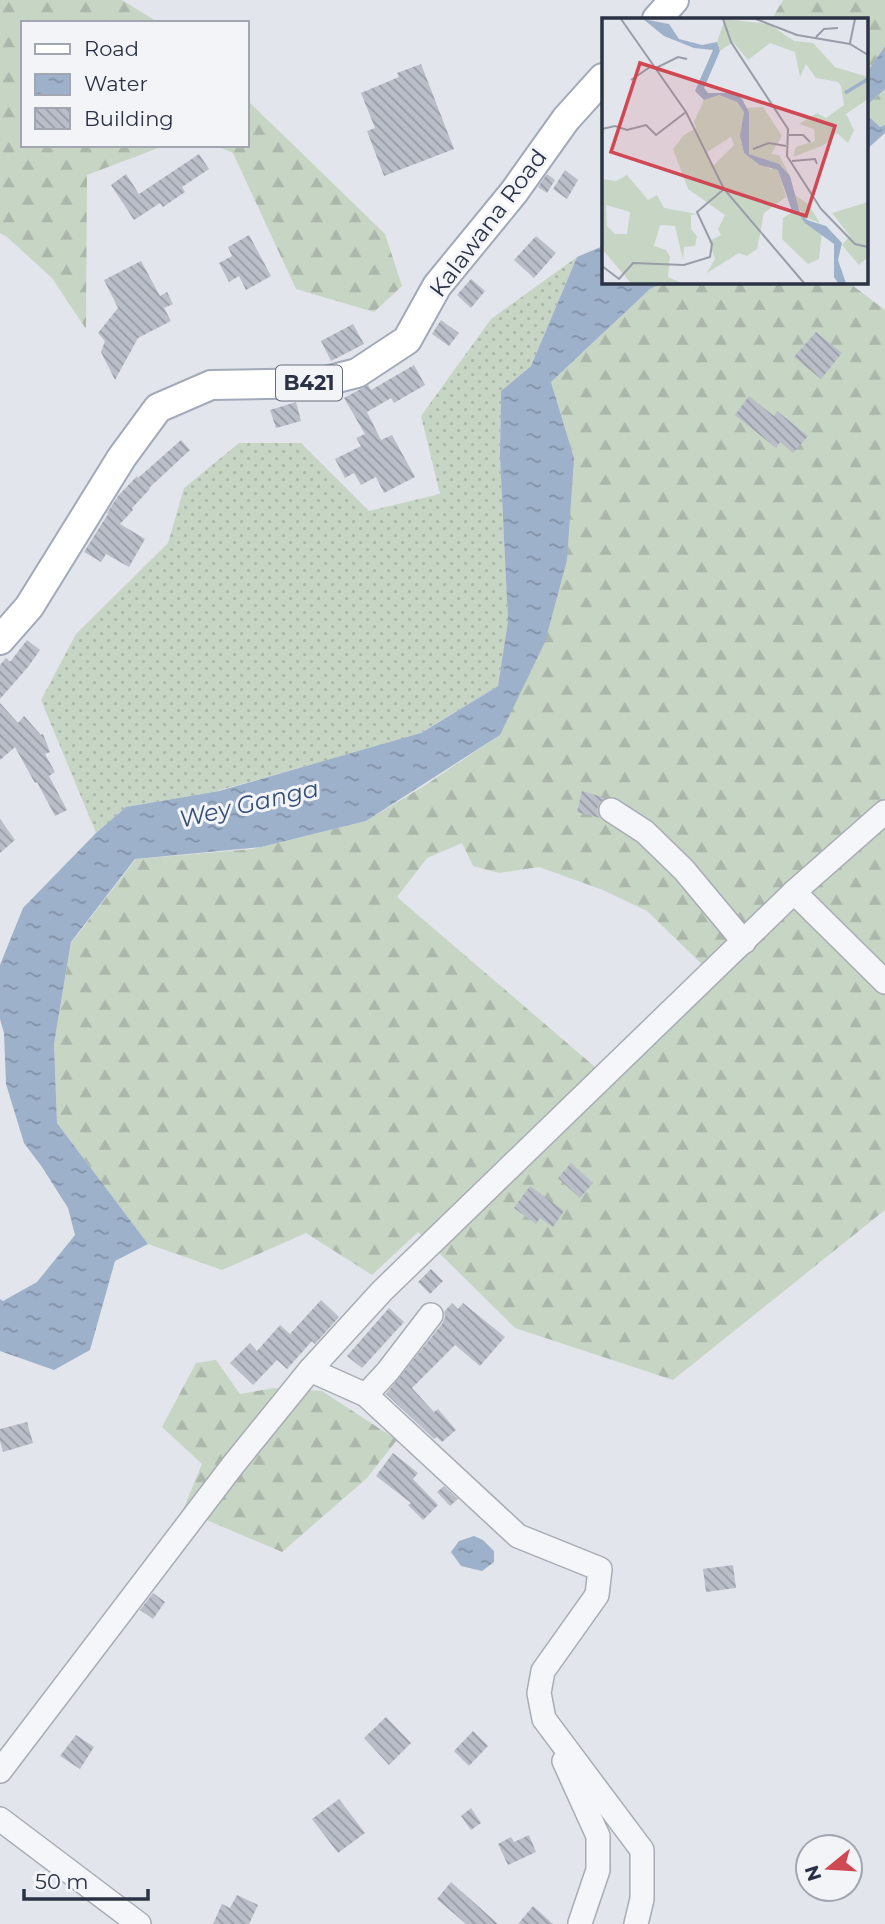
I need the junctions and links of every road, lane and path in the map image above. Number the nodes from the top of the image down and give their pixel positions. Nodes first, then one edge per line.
1 (674, 0) edge
2 (658, 18) edge
3 (602, 79) edge
4 (0, 640) edge
5 (611, 810) dead end
6 (885, 813) edge
7 (794, 892) junction
8 (744, 942) junction
9 (885, 982) edge
10 (431, 1315) dead end
11 (310, 1370) junction
12 (366, 1395) junction
13 (544, 1719) junction
14 (0, 1769) edge
15 (0, 1818) edge
16 (580, 1923) edge
17 (139, 1924) edge
18 (636, 1924) edge

1 - 2 main road
3 - 4 main road, Kalawana Road / B421
5 - 8 street
6 - 7 street
7 - 8 street
7 - 9 street
8 - 11 street
10 - 12 street
11 - 12 street
11 - 14 street
12 - 13 street
13 - 16 street
13 - 18 street
15 - 17 street

